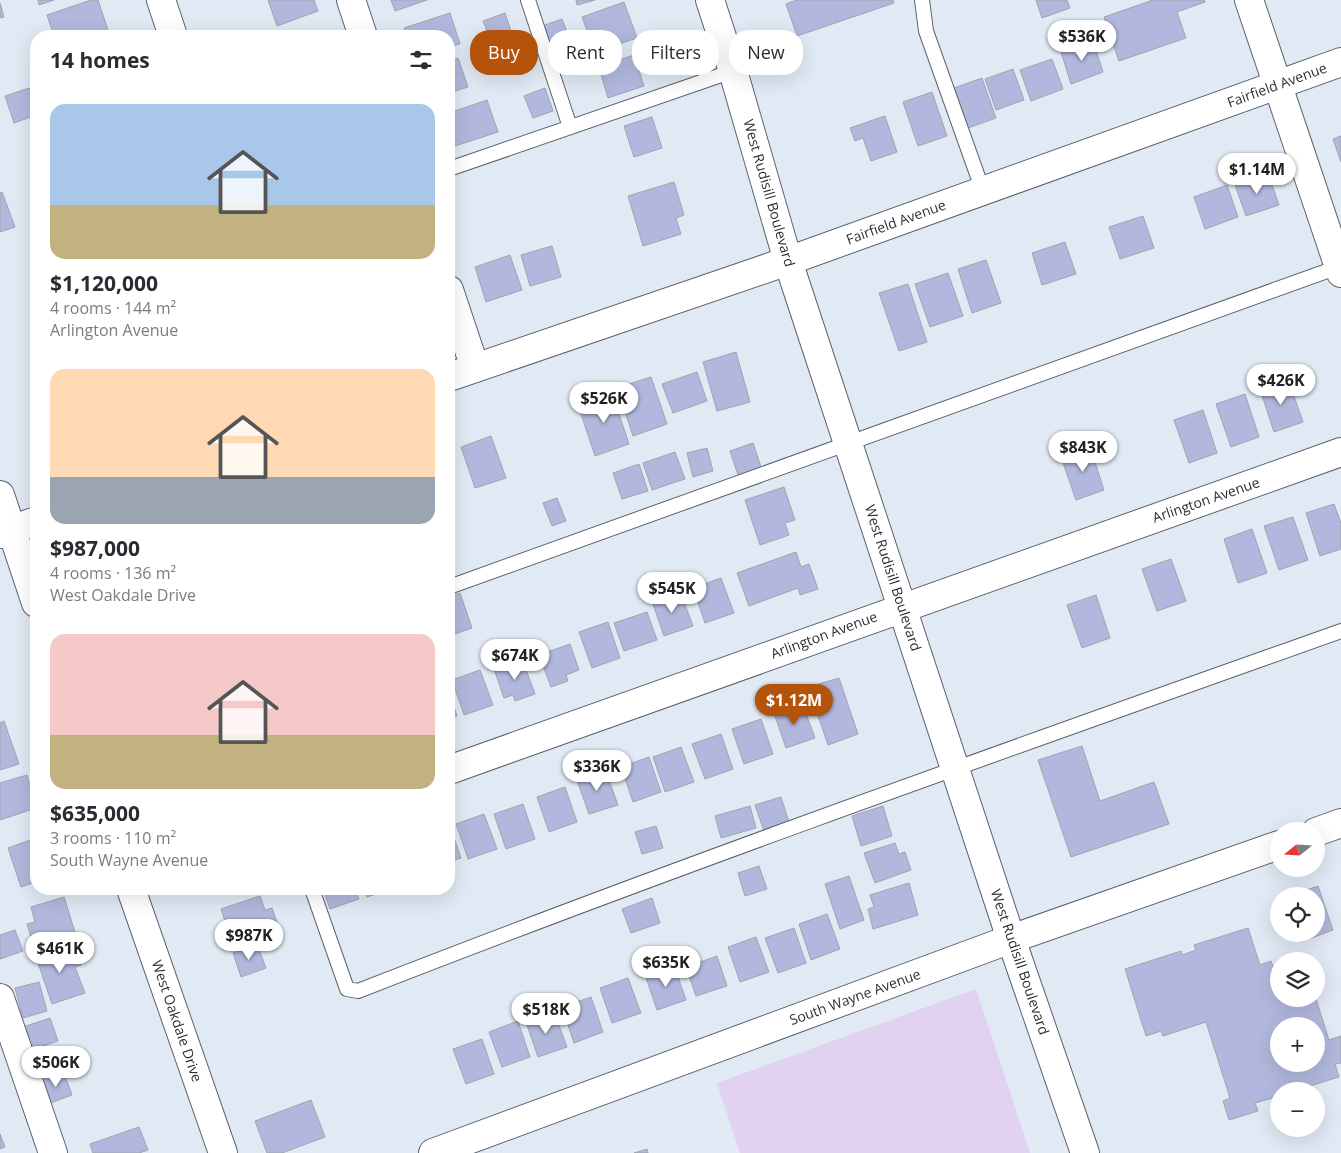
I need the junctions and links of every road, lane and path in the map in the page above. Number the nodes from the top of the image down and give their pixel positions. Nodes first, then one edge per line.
1 (161, 0) edge
2 (351, 0) edge
3 (528, 0) edge
4 (710, 0) edge
5 (922, 0) edge
6 (1249, 0) edge
7 (171, 30) edge
8 (361, 30) edge
9 (729, 59) edge
10 (1341, 62) edge
11 (729, 72) edge
12 (734, 75) edge
13 (1279, 85) junction
14 (570, 127) junction
15 (455, 167) edge
16 (983, 191) junction
17 (788, 261) junction
18 (1340, 269) edge
19 (455, 308) edge
20 (475, 368) junction
21 (455, 375) edge
22 (848, 443) junction
23 (1341, 452) edge
24 (0, 495) edge
25 (16, 528) edge
26 (30, 580) edge
27 (455, 585) edge
28 (902, 606) junction
29 (1341, 630) edge
30 (455, 768) edge
31 (956, 768) junction
32 (1341, 823) edge
33 (1325, 829) edge
34 (1270, 848) edge
35 (133, 895) edge
36 (314, 895) edge
37 (1012, 939) junction
38 (0, 998) edge
39 (53, 1153) edge
40 (222, 1153) edge
41 (433, 1153) edge
42 (1085, 1153) edge

1 - 7 street
2 - 8 street
3 - 14 lane
4 - 9 street, West Rudisill Boulevard
5 - 16 lane
6 - 13 street
10 - 13 street, Fairfield Avenue
11 - 14 lane
12 - 17 street, West Rudisill Boulevard
13 - 16 street, Fairfield Avenue
13 - 18 street
14 - 15 lane
16 - 17 street, Fairfield Avenue
17 - 20 street, Fairfield Avenue
17 - 22 street, West Rudisill Boulevard
18 - 22 lane
19 - 20 street
20 - 21 street, Fairfield Avenue
22 - 27 lane
22 - 28 street, West Rudisill Boulevard
23 - 28 street, Arlington Avenue
24 - 25 street
25 - 26 street
28 - 30 street, Arlington Avenue
28 - 31 street, West Rudisill Boulevard
29 - 31 lane
31 - 36 lane
31 - 37 street, West Rudisill Boulevard
32 - 33 street
34 - 37 street, South Wayne Avenue
35 - 40 street, West Oakdale Drive
37 - 41 street, South Wayne Avenue
37 - 42 street, West Rudisill Boulevard
38 - 39 street

